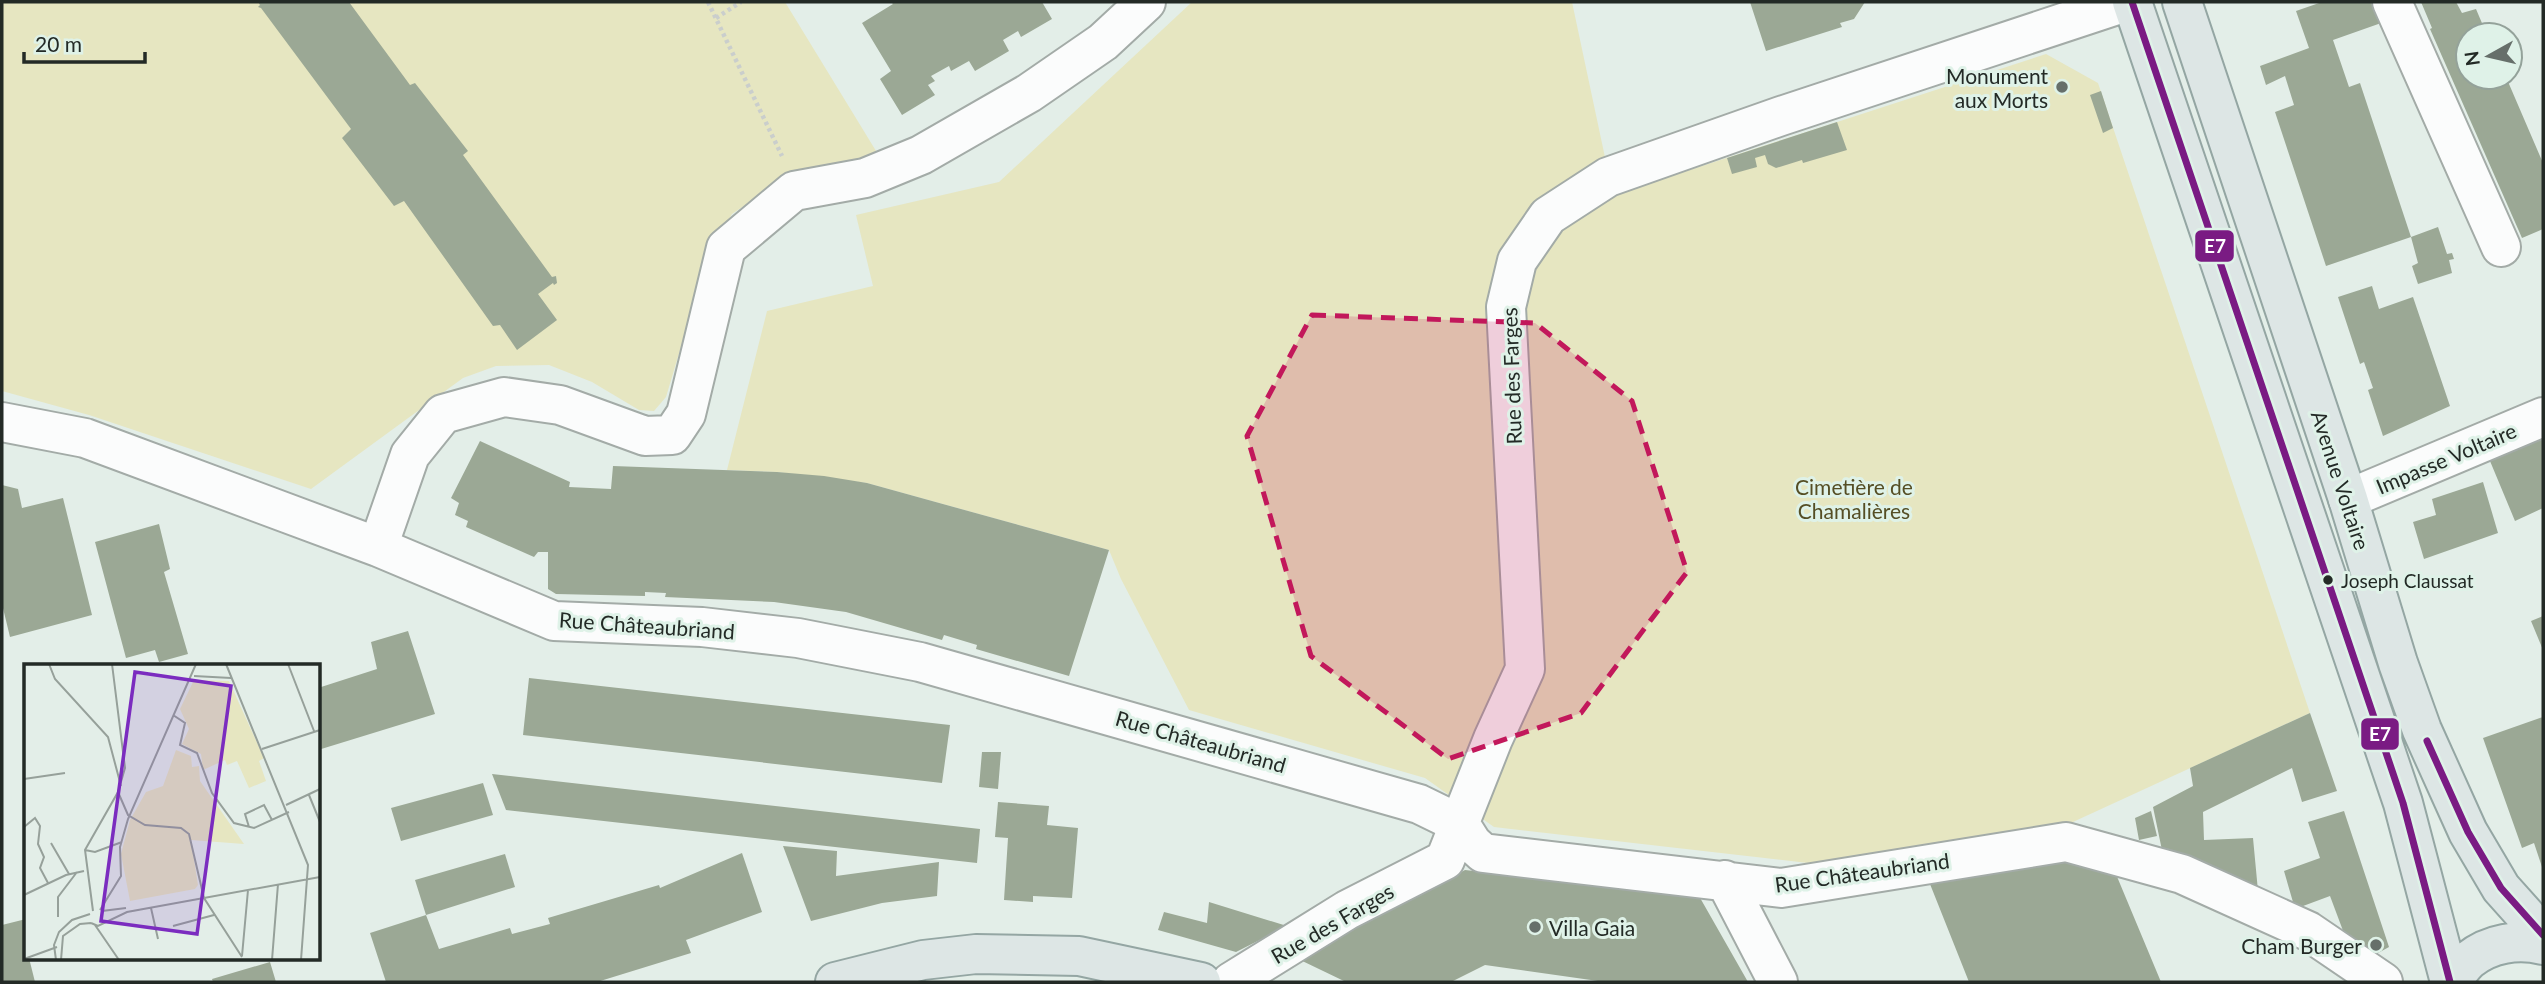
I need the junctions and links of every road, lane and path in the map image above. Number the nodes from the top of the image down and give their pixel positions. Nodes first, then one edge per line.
1 (708, 2) edge
2 (741, 2) edge
3 (1146, 2) edge
4 (2126, 2) edge
5 (2132, 2) edge
6 (2182, 2) edge
7 (2392, 2) edge
8 (716, 18) junction
9 (786, 163) dead end
10 (2501, 247) dead end
11 (2543, 417) edge
12 (2, 422) edge
13 (2348, 499) junction
14 (378, 547) junction
15 (1460, 824) junction
16 (1725, 880) junction
17 (2543, 935) edge
18 (2543, 946) edge
19 (1156, 978) edge
20 (835, 982) edge
21 (1201, 982) edge
22 (1231, 982) edge
23 (1778, 982) edge
24 (2383, 982) edge
25 (2451, 982) edge

1 - 8 path
2 - 8 path
3 - 14 street
4 - 15 street, Rue des Farges
5 - 25 main road
6 - 13 main road, Avenue Voltaire
7 - 10 street
8 - 9 path
11 - 13 street, Impasse Voltaire
12 - 14 street, Rue Châteaubriand
13 - 17 main road, Avenue Voltaire
14 - 15 street, Rue Châteaubriand
15 - 16 street, Rue Châteaubriand
15 - 22 street, Rue des Farges
16 - 23 street
16 - 24 street, Rue Châteaubriand
18 - 25 main road
19 - 20 main road
19 - 21 main road

